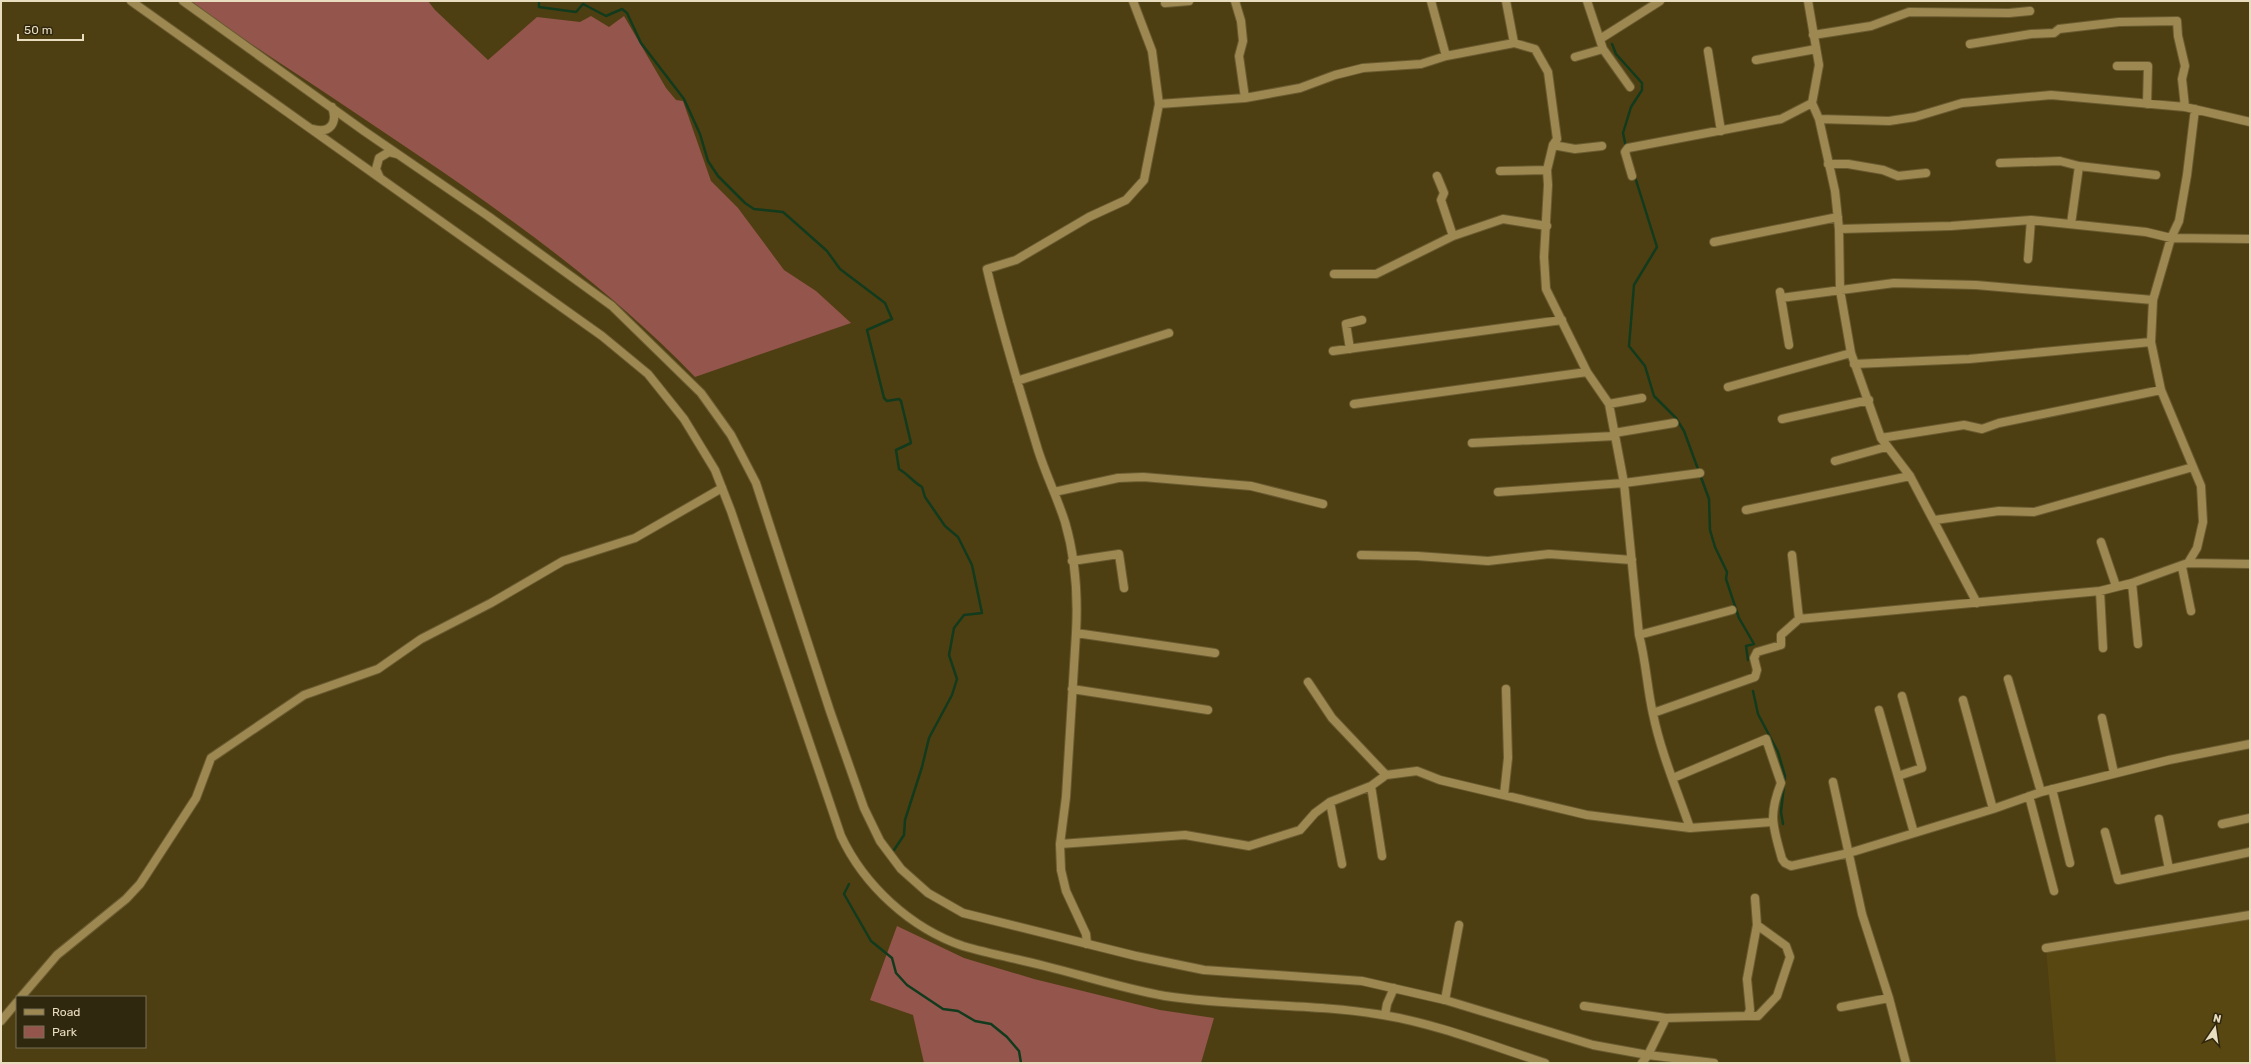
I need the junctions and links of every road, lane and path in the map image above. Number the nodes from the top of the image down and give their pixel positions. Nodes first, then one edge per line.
1 (131, 1) edge
2 (183, 1) edge
3 (1133, 1) edge
4 (1189, 1) edge
5 (1235, 1) edge
6 (1431, 1) edge
7 (1506, 1) edge
8 (1587, 1) edge
9 (1660, 1) edge
10 (1808, 1) edge
11 (1166, 3) dead end
12 (2030, 11) dead end
13 (1813, 35) junction
14 (1600, 39) junction
15 (1514, 43) junction
16 (1970, 44) dead end
17 (1603, 49) junction
18 (1816, 49) junction
19 (1708, 51) dead end
20 (1446, 56) junction
21 (1575, 57) dead end
22 (1756, 60) dead end
23 (2117, 66) dead end
24 (1630, 87) dead end
25 (1245, 98) junction
26 (1812, 103) junction
27 (1159, 104) junction
28 (2147, 104) junction
29 (332, 107) junction
30 (2185, 107) junction
31 (2195, 110) junction
32 (1819, 119) junction
33 (2250, 122) edge
34 (310, 129) junction
35 (1721, 131) junction
36 (1553, 145) junction
37 (1602, 146) dead end
38 (398, 154) junction
39 (2000, 163) dead end
40 (1828, 164) junction
41 (2079, 166) junction
42 (1546, 170) junction
43 (1500, 171) dead end
44 (1926, 173) dead end
45 (2156, 175) dead end
46 (1438, 176) dead end
47 (1632, 176) dead end
48 (380, 178) junction
49 (1838, 217) junction
50 (2032, 220) junction
51 (2071, 224) junction
52 (1547, 226) junction
53 (1839, 229) junction
54 (1453, 236) junction
55 (2171, 238) junction
56 (2250, 239) edge
57 (1714, 242) dead end
58 (2028, 259) dead end
59 (1334, 274) dead end
60 (1840, 290) junction
61 (2153, 300) junction
62 (1362, 320) dead end
63 (1562, 320) junction
64 (1169, 333) dead end
65 (2151, 342) junction
66 (1789, 345) dead end
67 (1350, 349) junction
68 (1333, 351) dead end
69 (1851, 353) junction
70 (1854, 364) junction
71 (1587, 372) junction
72 (1016, 381) junction
73 (1728, 387) dead end
74 (2161, 390) junction
75 (1642, 398) dead end
76 (1869, 400) junction
77 (1354, 404) dead end
78 (1609, 404) junction
79 (1782, 419) dead end
80 (1674, 423) dead end
81 (1614, 435) junction
82 (1881, 438) junction
83 (1472, 443) dead end
84 (1886, 447) junction
85 (1835, 461) dead end
86 (2193, 467) junction
87 (1700, 473) dead end
88 (1910, 476) junction
89 (1624, 483) junction
90 (722, 488) junction
91 (1054, 492) junction
92 (1498, 492) dead end
93 (1323, 504) dead end
94 (1746, 510) dead end
95 (1935, 520) junction
96 (2101, 542) dead end
97 (1361, 555) dead end
98 (1792, 555) dead end
99 (1632, 560) junction
100 (1072, 561) junction
101 (2250, 564) edge
102 (2185, 565) junction
103 (2132, 583) junction
104 (2116, 586) junction
105 (1124, 588) dead end
106 (2100, 591) junction
107 (1977, 602) junction
108 (1732, 610) dead end
109 (2191, 611) dead end
110 (1799, 619) junction
111 (1076, 633) junction
112 (1639, 635) junction
113 (2138, 644) dead end
114 (2103, 648) dead end
115 (1215, 653) dead end
116 (2008, 680) dead end
117 (1308, 682) dead end
118 (1072, 690) junction
119 (1506, 690) dead end
120 (1902, 696) dead end
121 (1963, 700) dead end
122 (1208, 710) dead end
123 (1879, 710) dead end
124 (1653, 713) junction
125 (2102, 718) dead end
126 (2250, 744) edge
127 (2114, 773) junction
128 (1386, 775) junction
129 (1898, 776) junction
130 (1673, 778) junction
131 (1833, 782) dead end
132 (1371, 786) junction
133 (2052, 789) junction
134 (2041, 792) junction
135 (1504, 795) junction
136 (2029, 796) junction
137 (1330, 802) junction
138 (1993, 809) junction
139 (2250, 818) edge
140 (2159, 819) dead end
141 (1772, 822) junction
142 (2222, 824) dead end
143 (1690, 828) junction
144 (2105, 832) dead end
145 (1914, 833) junction
146 (1060, 844) junction
147 (2250, 852) edge
148 (1849, 853) junction
149 (1382, 856) dead end
150 (2070, 863) dead end
151 (1342, 864) dead end
152 (2169, 869) junction
153 (2054, 892) dead end
154 (1755, 898) dead end
155 (2250, 915) edge
156 (1459, 925) dead end
157 (1757, 925) junction
158 (1087, 944) junction
159 (2046, 948) dead end
160 (1394, 988) junction
161 (22, 996) edge
162 (1889, 998) junction
163 (1445, 1000) junction
164 (16, 1003) edge
165 (1584, 1006) dead end
166 (1840, 1007) dead end
167 (1385, 1015) junction
168 (1746, 1016) junction
169 (1666, 1018) junction
170 (1, 1021) edge
171 (1648, 1055) junction
172 (1545, 1063) edge
173 (1642, 1063) edge
174 (1714, 1063) edge
175 (1906, 1063) edge

1 - 34 street
2 - 29 street
3 - 27 street
4 - 11 street
5 - 25 street
6 - 20 street
7 - 15 street
8 - 14 street
9 - 14 street
10 - 13 street
12 - 13 street
13 - 18 street
14 - 17 street
15 - 20 street
15 - 36 street
16 - 30 street
17 - 21 street
17 - 24 street
18 - 22 street
18 - 26 street
19 - 35 street
20 - 25 street
23 - 28 street
25 - 27 street
26 - 32 street
26 - 35 street
27 - 72 street
28 - 30 street
28 - 32 street
29 - 34 street
29 - 38 street
30 - 31 street
31 - 33 street
31 - 55 street
32 - 40 street
34 - 48 street
35 - 47 street
36 - 37 street
36 - 42 street
38 - 48 street
38 - 158 street
39 - 41 street
40 - 44 street
40 - 49 street
41 - 45 street
41 - 51 street
42 - 43 street
42 - 52 street
46 - 54 street
48 - 90 street
49 - 53 street
49 - 57 street
50 - 51 street
50 - 53 street
50 - 58 street
51 - 55 street
52 - 54 street
52 - 63 street
53 - 60 street
54 - 59 street
55 - 56 street
55 - 61 street
60 - 61 street
60 - 66 street
60 - 69 street
61 - 65 street
62 - 67 street
63 - 67 street
63 - 71 street
64 - 72 street
65 - 70 street
65 - 74 street
67 - 68 street
69 - 70 street
69 - 73 street
70 - 76 street
71 - 77 street
71 - 78 street
72 - 91 street
74 - 82 street
74 - 86 street
75 - 78 street
76 - 79 street
76 - 82 street
78 - 81 street
80 - 81 street
81 - 83 street
81 - 89 street
82 - 84 street
84 - 85 street
84 - 88 street
86 - 95 street
86 - 102 street
87 - 89 street
88 - 94 street
88 - 95 street
89 - 92 street
89 - 99 street
90 - 161 street
90 - 167 street
91 - 93 street
91 - 100 street
95 - 107 street
96 - 104 street
97 - 99 street
98 - 110 street
99 - 112 street
100 - 105 street
100 - 111 street
101 - 102 street
102 - 103 street
102 - 109 street
103 - 104 street
103 - 113 street
104 - 106 street
106 - 107 street
106 - 114 street
107 - 110 street
108 - 112 street
110 - 124 street
111 - 115 street
111 - 118 street
112 - 124 street
116 - 134 street
117 - 128 street
118 - 122 street
118 - 146 street
119 - 135 street
120 - 129 street
121 - 138 street
123 - 129 street
124 - 130 street
125 - 127 street
126 - 127 street
127 - 133 street
128 - 132 street
128 - 135 street
129 - 145 street
130 - 141 street
130 - 143 street
131 - 148 street
132 - 137 street
132 - 149 street
133 - 134 street
133 - 150 street
134 - 136 street
135 - 143 street
136 - 138 street
136 - 153 street
137 - 146 street
137 - 151 street
138 - 145 street
139 - 142 street
140 - 152 street
141 - 143 street
141 - 148 street
144 - 152 street
145 - 148 street
146 - 158 street
147 - 152 street
148 - 162 street
154 - 157 street
155 - 159 street
156 - 163 street
157 - 168 street
157 - 168 street
158 - 160 street
160 - 163 street
160 - 167 street
162 - 166 street
162 - 175 street
163 - 171 street
164 - 170 street
165 - 169 street
167 - 172 street
168 - 169 street
169 - 171 street
171 - 173 street
171 - 174 street

